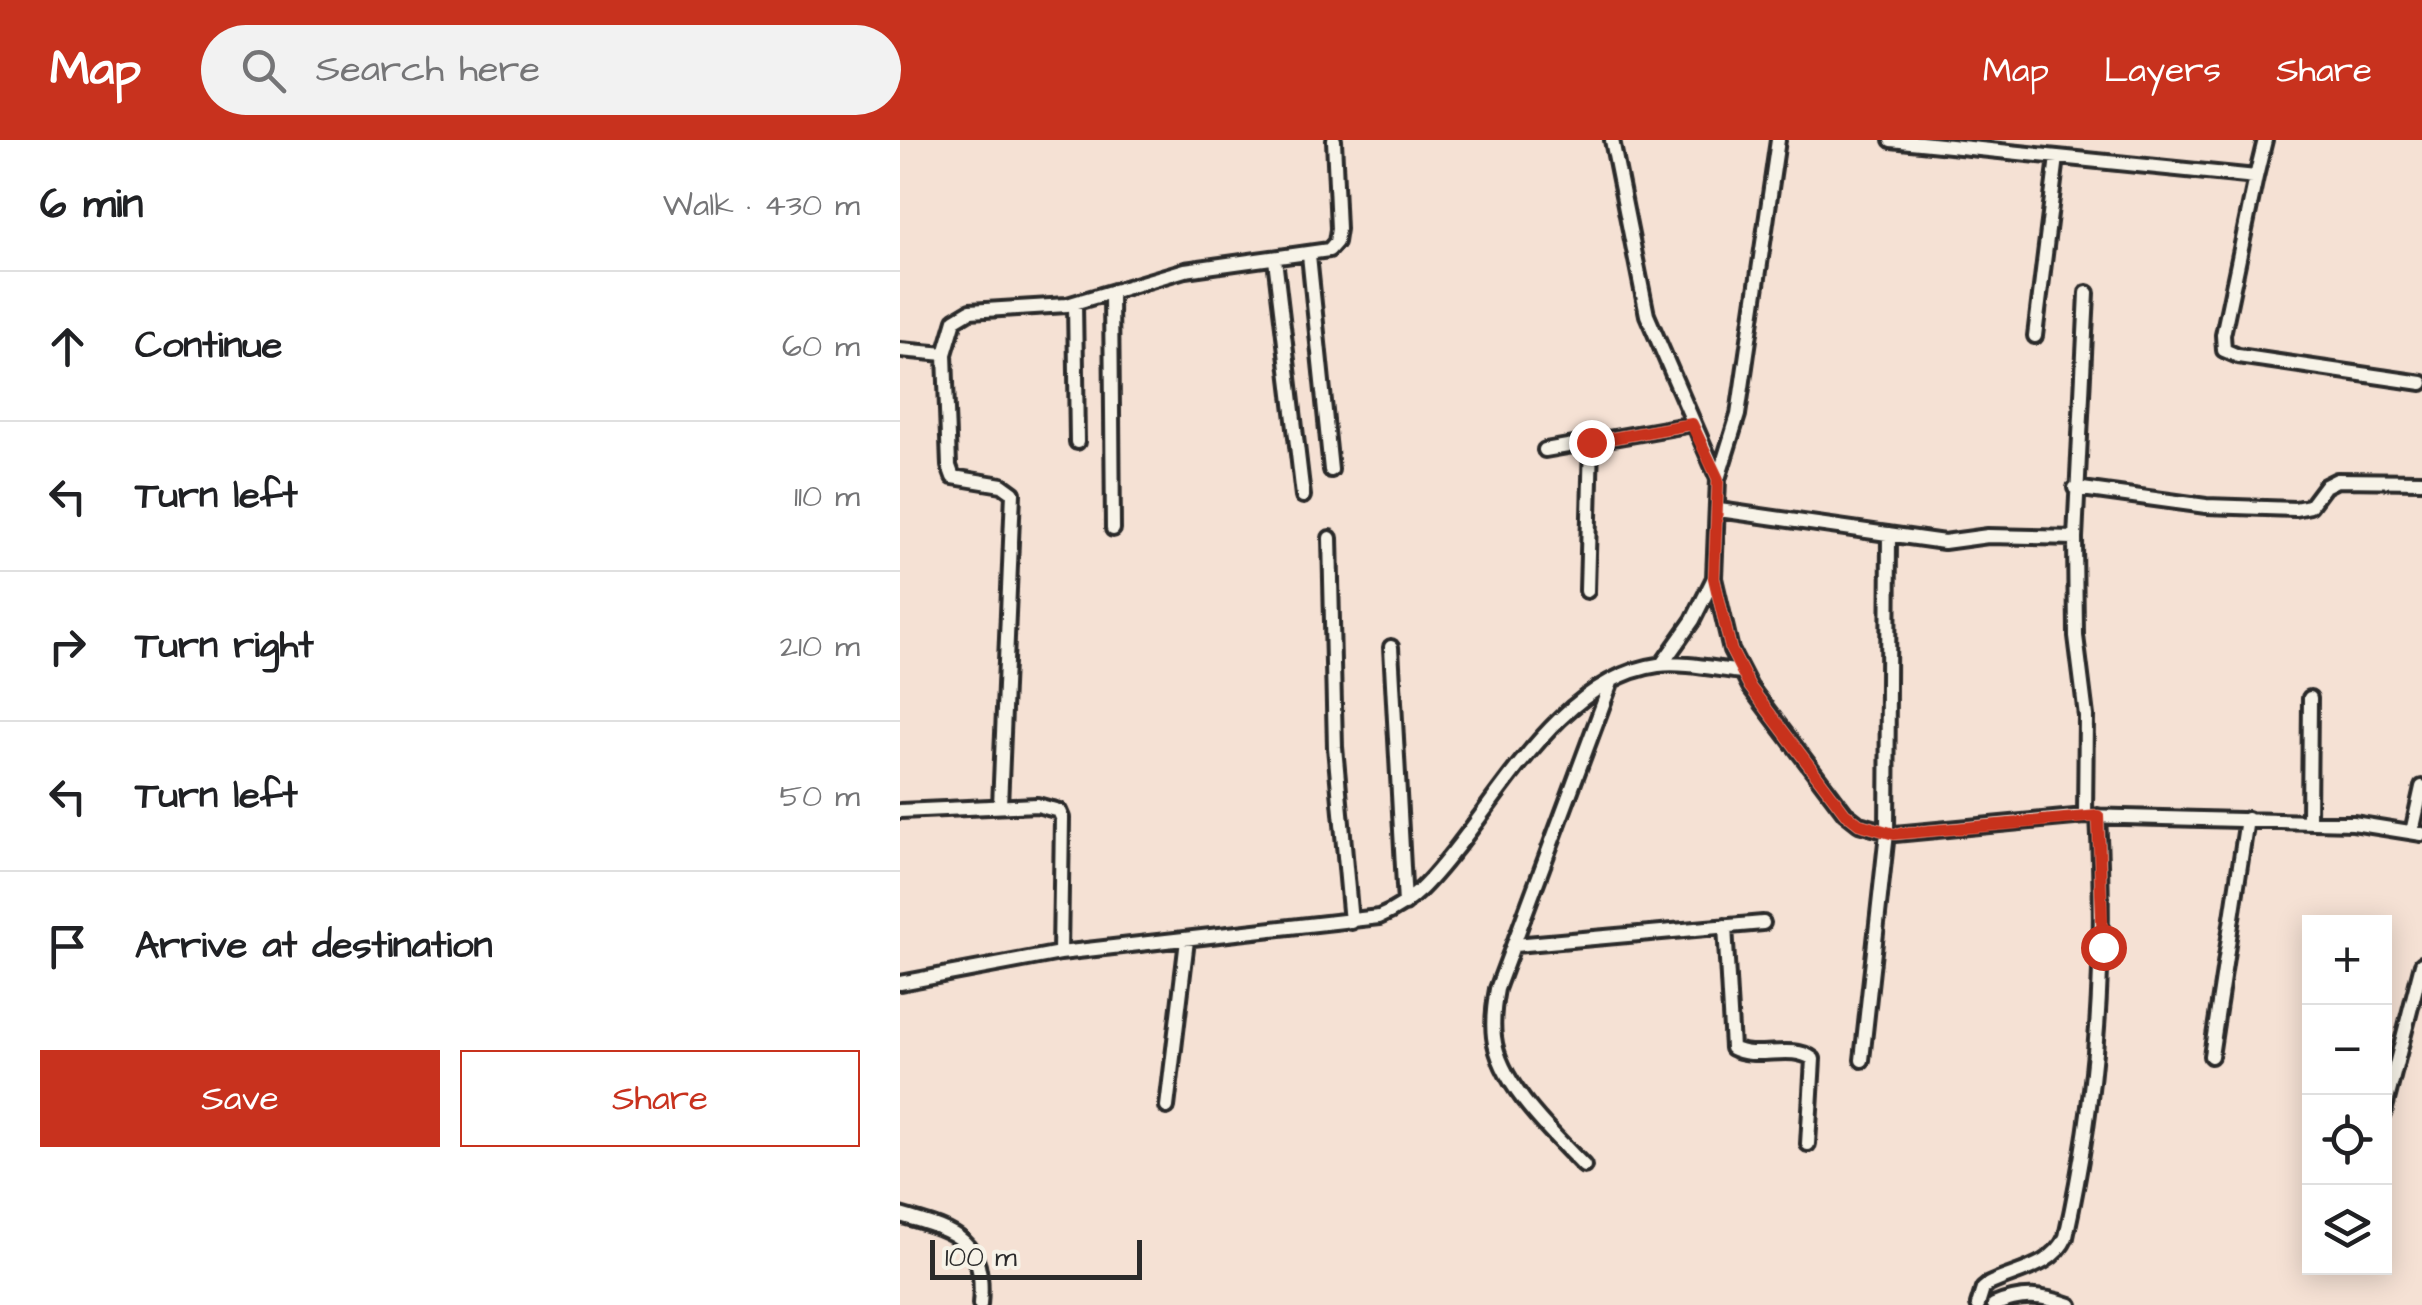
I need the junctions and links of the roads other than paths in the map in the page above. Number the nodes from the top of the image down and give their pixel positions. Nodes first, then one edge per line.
1 (1334, 140) edge
2 (1612, 140) edge
3 (1778, 140) edge
4 (1891, 140) edge
5 (2265, 140) edge
6 (2058, 157) junction
7 (2256, 177) junction
8 (1308, 254) junction
9 (1275, 259) junction
10 (1111, 293) junction
11 (2086, 293) dead end
12 (1075, 303) junction
13 (2036, 336) dead end
14 (900, 350) edge
15 (945, 354) junction
16 (2422, 383) edge
17 (1692, 424) junction
18 (1077, 442) dead end
19 (1591, 442) junction
20 (1545, 450) dead end
21 (1331, 470) dead end
22 (1718, 479) junction
23 (2422, 481) edge
24 (2075, 488) junction
25 (1303, 496) dead end
26 (1719, 510) junction
27 (1113, 530) dead end
28 (1889, 534) junction
29 (1330, 538) dead end
30 (2074, 538) junction
31 (1714, 578) junction
32 (1586, 591) dead end
33 (1391, 647) dead end
34 (1662, 664) junction
35 (1742, 672) junction
36 (1612, 680) junction
37 (2310, 698) dead end
38 (2422, 787) edge
39 (1000, 806) junction
40 (900, 811) edge
41 (2091, 816) junction
42 (2247, 819) junction
43 (2308, 821) junction
44 (1886, 832) junction
45 (2417, 833) edge
46 (1405, 904) junction
47 (1351, 922) junction
48 (1763, 923) dead end
49 (1725, 926) junction
50 (1186, 940) junction
51 (1515, 945) junction
52 (1060, 953) junction
53 (2422, 964) edge
54 (900, 984) edge
55 (2211, 1056) dead end
56 (1862, 1060) dead end
57 (2388, 1095) edge
58 (1168, 1107) dead end
59 (1808, 1144) dead end
60 (1584, 1166) dead end
61 (900, 1215) edge
62 (980, 1305) edge
63 (1978, 1305) edge
64 (1994, 1305) edge
65 (2070, 1305) edge

1 - 8 street
2 - 17 street
3 - 22 street
4 - 6 street
5 - 7 street
6 - 7 street
6 - 13 street
7 - 16 street
8 - 9 street
8 - 21 street
9 - 10 street
9 - 25 street
10 - 12 street
10 - 27 street
11 - 24 street
12 - 15 street
12 - 18 street
14 - 15 street
15 - 39 street
17 - 19 street
17 - 22 street
19 - 20 street
19 - 32 street
22 - 26 street
23 - 24 street
24 - 30 street
26 - 28 street
26 - 31 street
28 - 30 street
28 - 44 street
29 - 47 street
30 - 41 street
31 - 34 street
31 - 35 street
33 - 46 street
34 - 35 street
34 - 36 street
35 - 44 street
36 - 46 street
36 - 51 street
37 - 43 street
38 - 45 street
39 - 40 street
39 - 52 street
41 - 42 street
41 - 44 street
41 - 63 street
42 - 43 street
42 - 55 street
43 - 45 street
44 - 56 street
46 - 47 street
47 - 50 street
48 - 49 street
49 - 51 street
49 - 59 street
50 - 52 street
50 - 58 street
51 - 60 street
52 - 54 street
53 - 57 street
61 - 62 street
64 - 65 street

